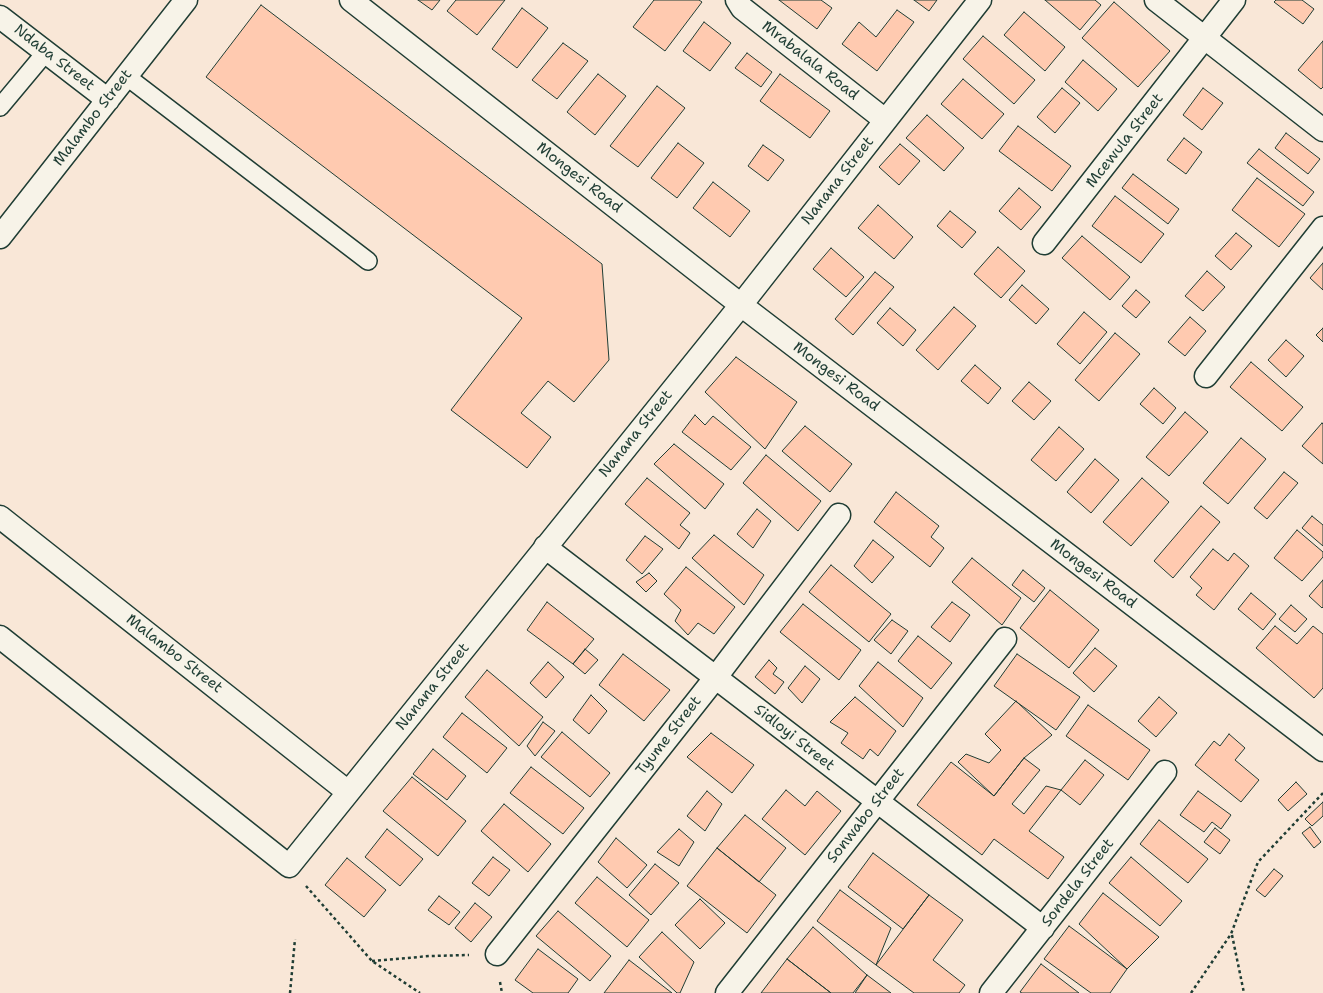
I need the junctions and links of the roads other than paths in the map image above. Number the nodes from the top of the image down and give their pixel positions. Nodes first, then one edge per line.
1 (186, 0) edge
2 (351, 0) edge
3 (737, 0) edge
4 (980, 0) edge
5 (1156, 0) edge
6 (1234, 0) edge
7 (0, 17) edge
8 (1205, 38) junction
9 (46, 52) junction
10 (126, 76) junction
11 (108, 100) junction
12 (0, 107) edge
13 (885, 120) junction
14 (1323, 130) edge
15 (1323, 228) edge
16 (0, 237) edge
17 (1044, 243) dead end
18 (368, 261) dead end
19 (741, 305) junction
20 (1206, 376) dead end
21 (839, 515) dead end
22 (0, 517) edge
23 (545, 547) junction
24 (0, 638) edge
25 (1005, 639) dead end
26 (716, 677) junction
27 (1323, 750) edge
28 (1165, 772) dead end
29 (348, 792) junction
30 (877, 801) junction
31 (1043, 928) junction
32 (497, 954) road end
33 (727, 993) edge
34 (991, 993) edge

1 - 10 street, Malambo Street
2 - 19 street, Mongesi Road
3 - 13 street, Mrabalala Road
4 - 13 street, Nanana Street
5 - 8 street
6 - 8 street, Mcewula Street
7 - 9 street, Ndaba Street
8 - 14 street
8 - 17 street, Mcewula Street
9 - 11 street, Ndaba Street
9 - 12 lane
10 - 11 street, Malambo Street
10 - 18 lane
11 - 16 street, Malambo Street
13 - 19 street, Nanana Street
15 - 20 street
19 - 23 street, Nanana Street
19 - 27 street, Mongesi Road
21 - 26 street, Tyume Street
22 - 29 street, Malambo Street
23 - 26 street, Sidloyi Street
23 - 29 street, Nanana Street
24 - 29 street, Nanana Street
25 - 30 street, Sonwabo Street
26 - 30 street, Sidloyi Street
26 - 32 street, Tyume Street
28 - 31 street, Sondela Street
30 - 31 street, Sidloyi Street
30 - 33 street, Sonwabo Street
31 - 34 street, Sondela Street

